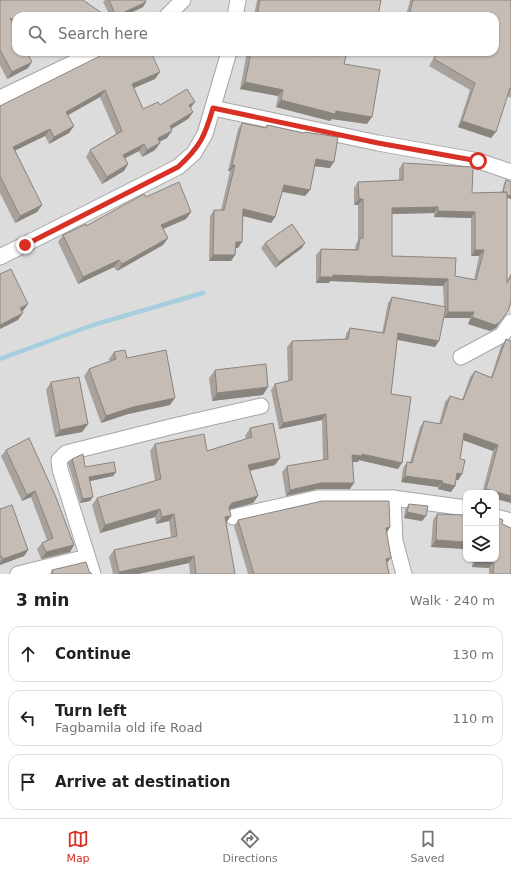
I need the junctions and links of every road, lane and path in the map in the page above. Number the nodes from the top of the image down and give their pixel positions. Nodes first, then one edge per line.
1 (183, 0) edge
2 (238, 0) edge
3 (171, 12) edge
4 (236, 12) edge
5 (88, 56) edge
6 (227, 56) edge
7 (0, 98) edge
8 (213, 108) junction
9 (511, 172) edge
10 (0, 257) edge
11 (511, 322) edge
12 (507, 336) edge
13 (461, 357) dead end
14 (261, 406) dead end
15 (393, 498) junction
16 (463, 508) edge
17 (233, 516) dead end
18 (499, 518) edge
19 (511, 521) edge
20 (87, 557) junction
21 (18, 574) edge
22 (93, 574) edge
23 (404, 574) edge

1 - 3 street
2 - 4 street
5 - 7 street
6 - 8 street
8 - 9 street
8 - 10 street
11 - 12 street
12 - 13 street
14 - 20 street
15 - 16 street
15 - 17 street
15 - 23 street
18 - 19 street
20 - 21 street
20 - 22 street

